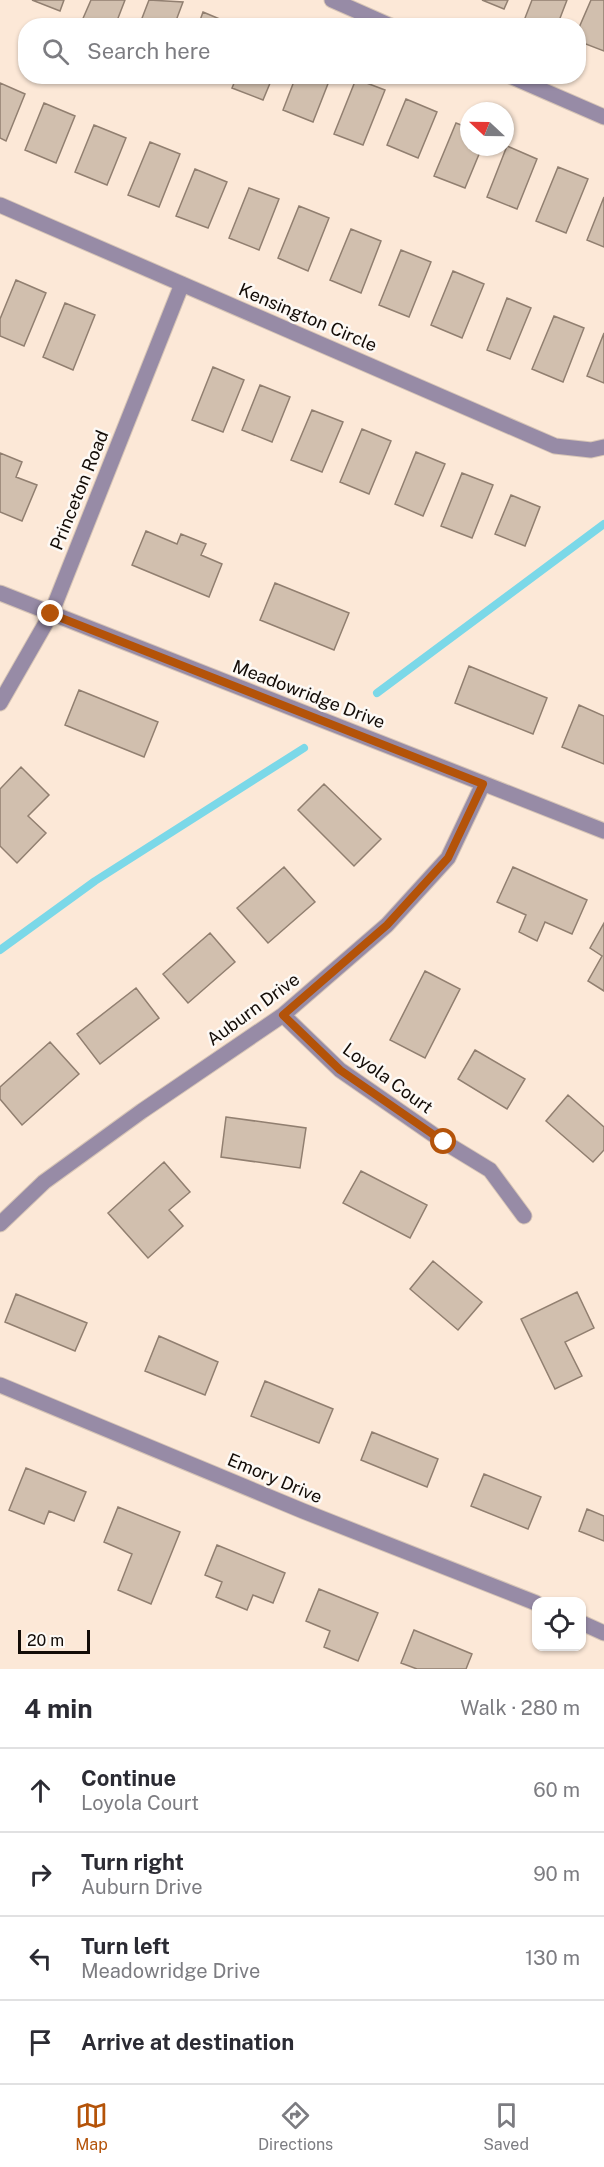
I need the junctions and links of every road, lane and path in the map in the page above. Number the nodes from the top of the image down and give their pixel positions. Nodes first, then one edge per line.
1 (332, 0) edge
2 (373, 18) edge
3 (528, 84) edge
4 (604, 117) edge
5 (0, 205) edge
6 (182, 284) junction
7 (604, 447) edge
8 (0, 593) edge
9 (51, 614) junction
10 (0, 703) edge
11 (483, 784) junction
12 (604, 831) edge
13 (283, 1015) junction
14 (525, 1216) dead end
15 (0, 1224) edge
16 (0, 1384) edge
17 (532, 1601) edge
18 (586, 1625) edge
19 (604, 1633) edge

1 - 2 street
3 - 4 street
5 - 6 street, Kensington Circle
6 - 7 street, Kensington Circle
6 - 9 street, Princeton Road
8 - 9 street, Meadowridge Drive
9 - 10 street, Princeton Road
9 - 11 street, Meadowridge Drive
11 - 12 street, Meadowridge Drive
11 - 13 street, Auburn Drive
13 - 14 street, Loyola Court
13 - 15 street, Auburn Drive
16 - 17 street, Emory Drive
18 - 19 street

